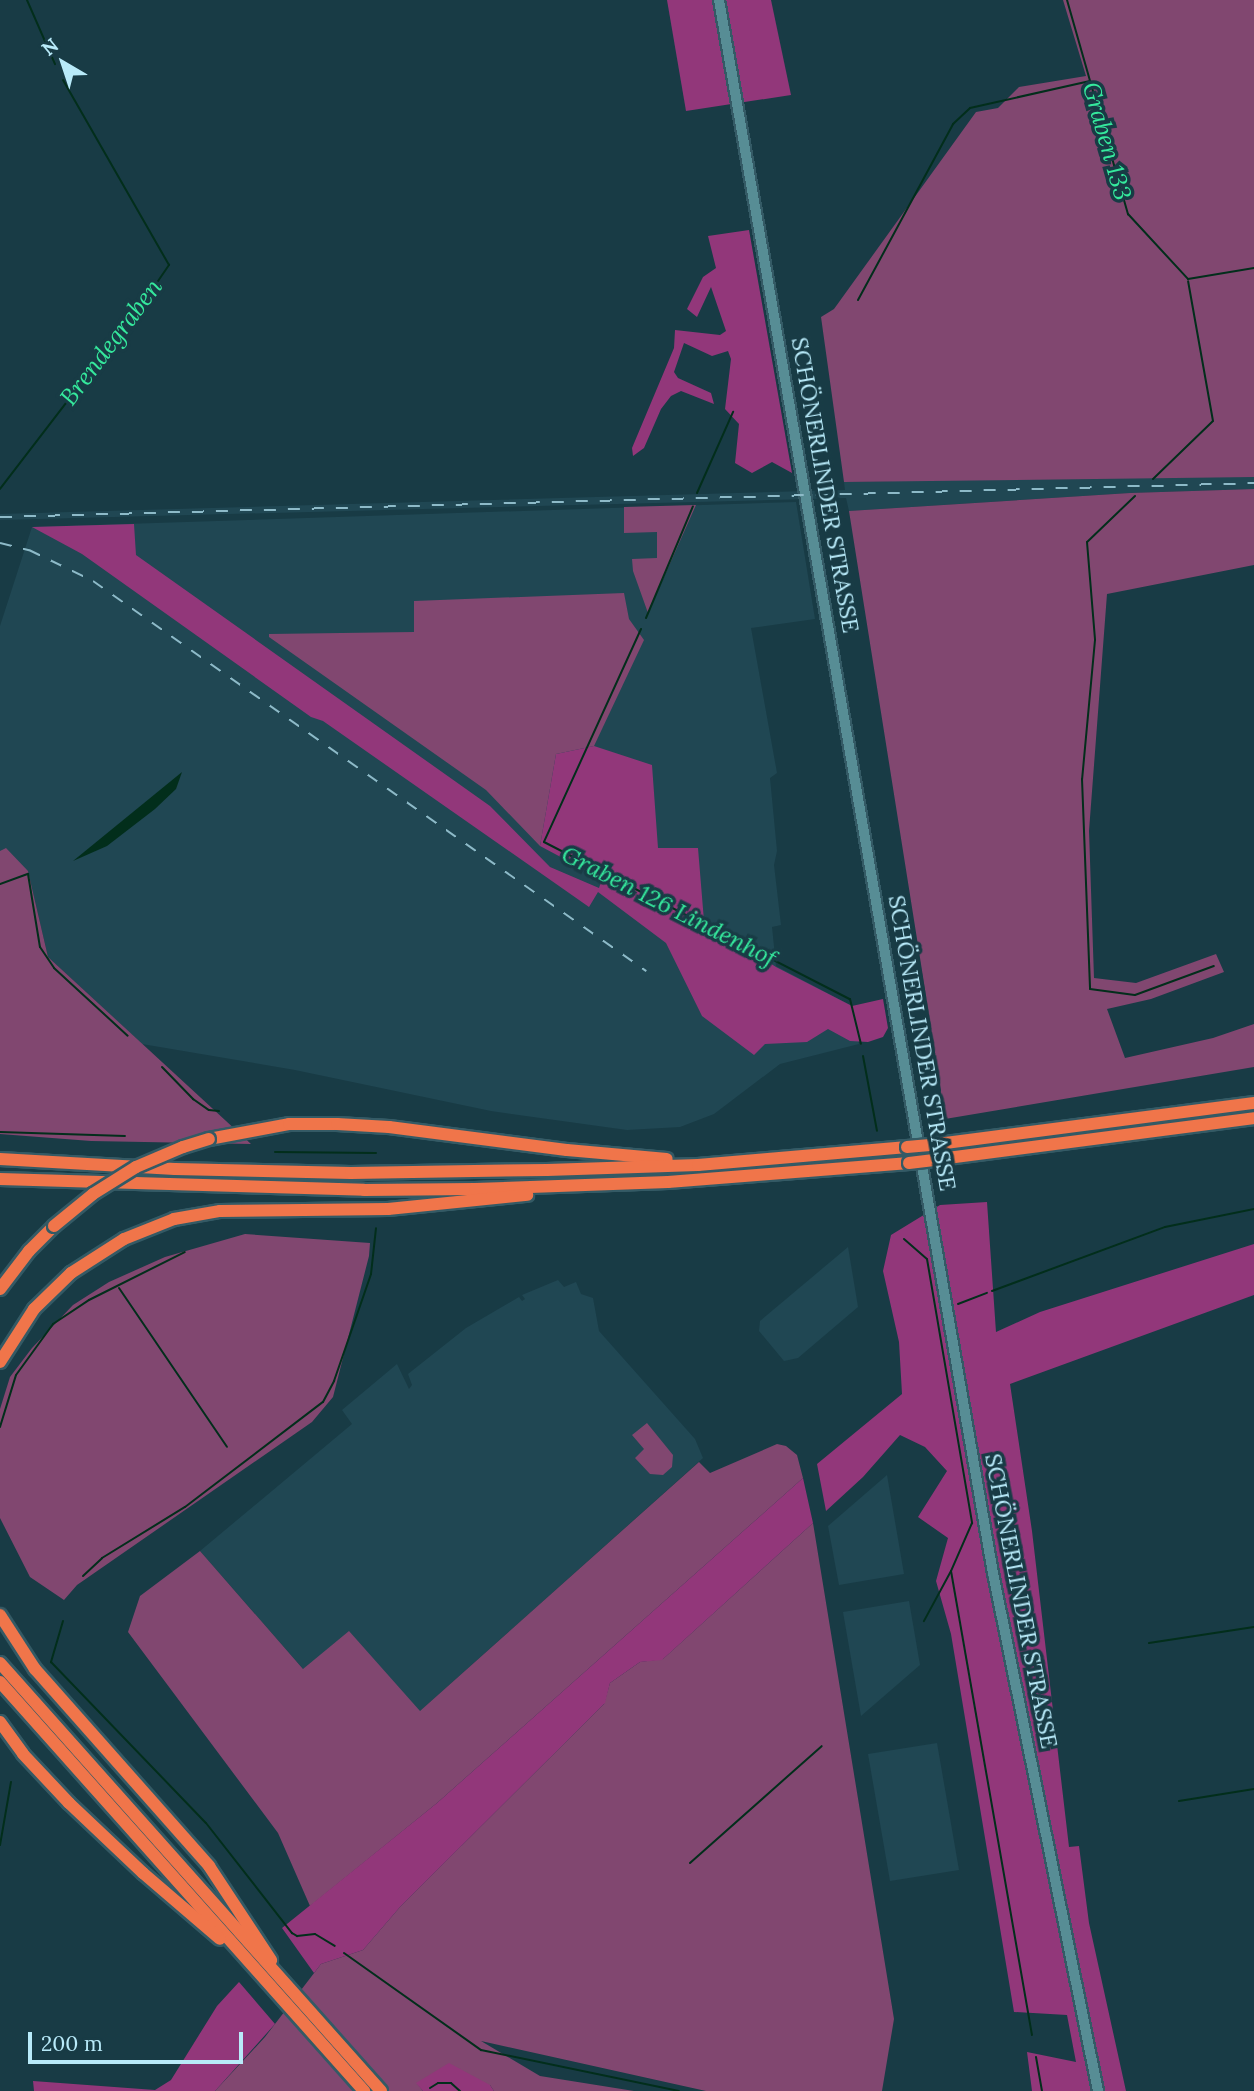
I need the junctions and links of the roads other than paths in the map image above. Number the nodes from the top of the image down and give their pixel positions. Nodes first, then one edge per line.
1 (719, 0) edge
2 (1254, 1102) edge
3 (1254, 1118) edge
4 (0, 1159) edge
5 (698, 1165) junction
6 (0, 1179) edge
7 (590, 1185) junction
8 (0, 1289) edge
9 (0, 1362) edge
10 (0, 1615) edge
11 (0, 1663) edge
12 (0, 1682) edge
13 (0, 1722) edge
14 (255, 1968) junction
15 (295, 1995) junction
16 (365, 2091) edge
17 (381, 2091) edge
18 (1098, 2091) edge

1 - 18 main road, SCHÖNERLINDER STRASSE
2 - 5 highway, bridge
3 - 7 highway, bridge
4 - 5 highway
5 - 8 highway, bridge
6 - 7 highway
7 - 9 highway
10 - 15 highway
11 - 15 highway
12 - 14 highway
13 - 14 highway
14 - 16 highway
15 - 17 highway

